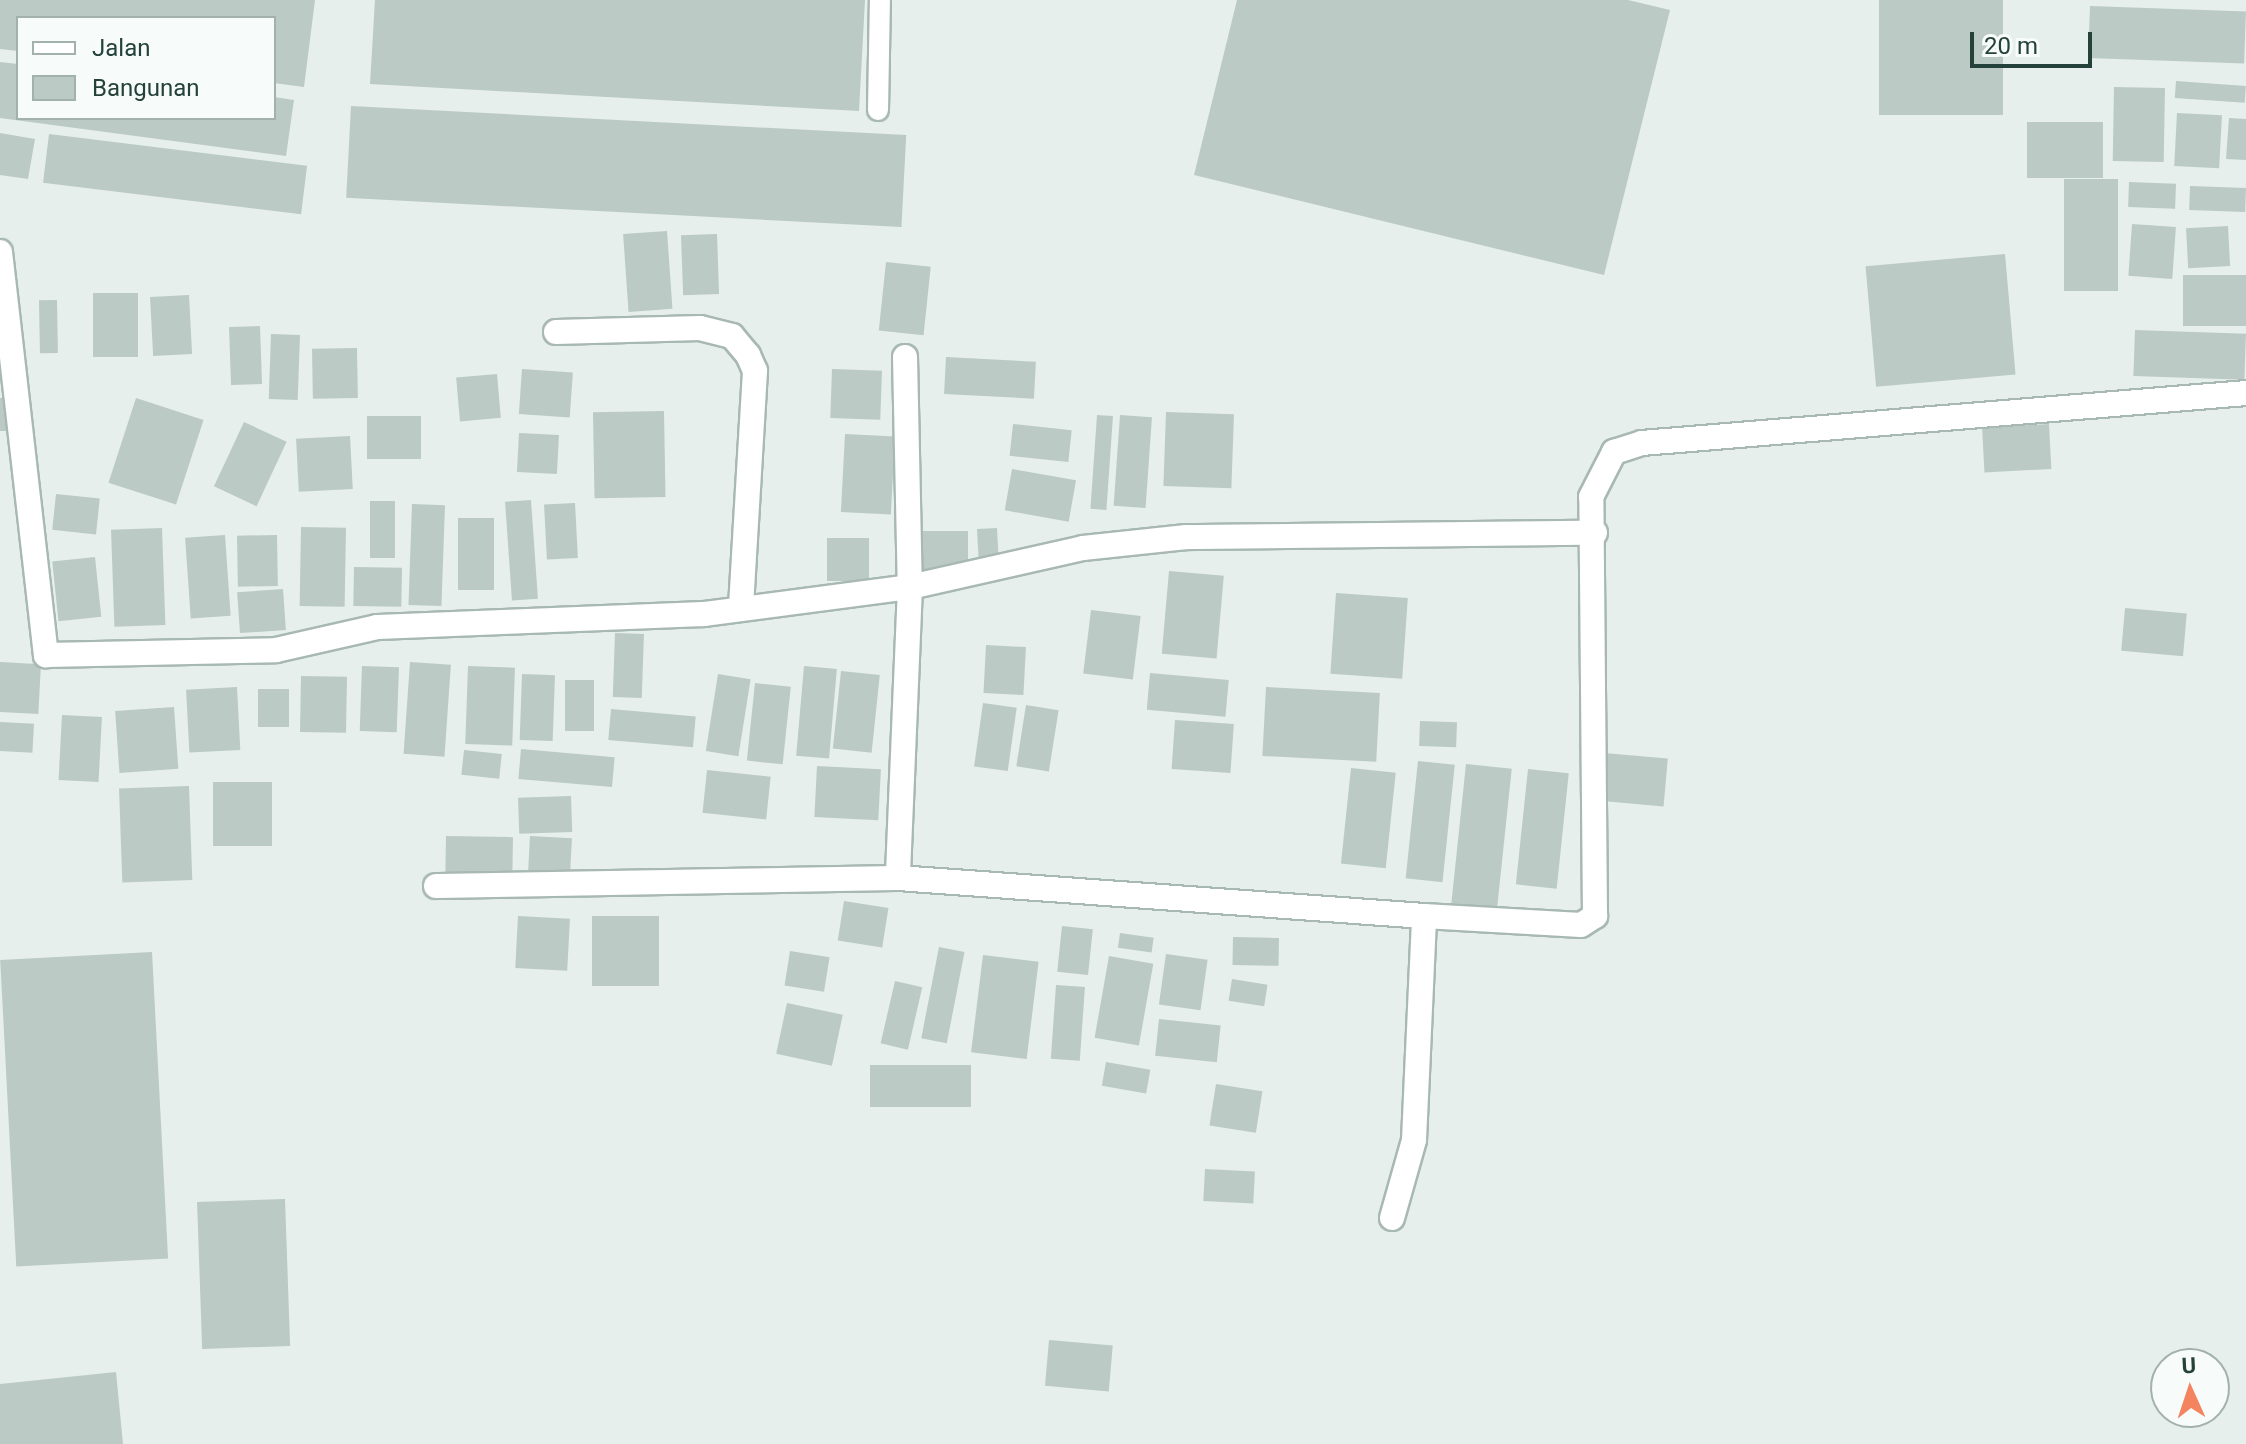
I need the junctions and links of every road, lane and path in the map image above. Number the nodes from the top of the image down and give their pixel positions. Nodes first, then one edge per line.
1 (880, 0) edge
2 (878, 110) dead end
3 (0, 252) edge
4 (556, 332) dead end
5 (905, 357) dead end
6 (2246, 393) edge
7 (12, 463) edge
8 (1595, 533) junction
9 (910, 587) junction
10 (741, 609) junction
11 (898, 878) junction
12 (436, 886) dead end
13 (1424, 916) junction
14 (1392, 1218) dead end

1 - 2 lane
3 - 7 street
4 - 10 street
5 - 9 street
6 - 8 street
7 - 10 street
8 - 9 street
8 - 13 street
9 - 10 street
9 - 11 street
11 - 12 street
11 - 13 street
13 - 14 street

